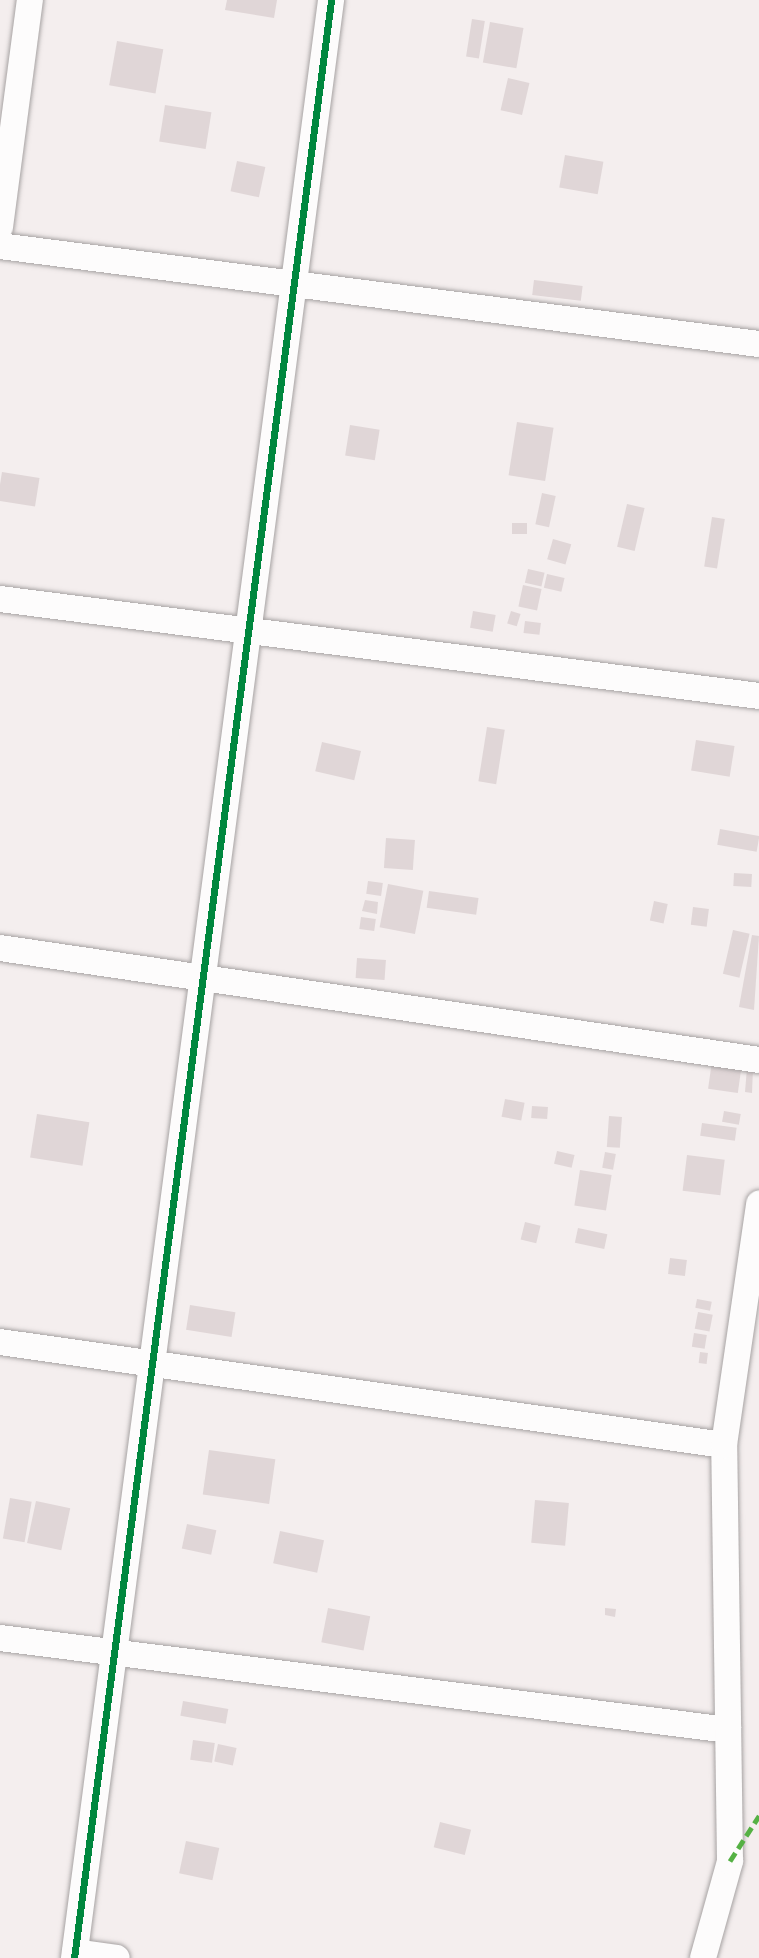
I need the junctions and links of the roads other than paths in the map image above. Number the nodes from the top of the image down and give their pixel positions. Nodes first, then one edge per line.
1 (30, 0) edge
2 (331, 0) edge
3 (0, 227) edge
4 (0, 246) edge
5 (293, 284) junction
6 (759, 344) edge
7 (0, 599) edge
8 (248, 631) junction
9 (759, 696) edge
10 (0, 947) edge
11 (203, 977) junction
12 (759, 1060) edge
13 (759, 1204) edge
14 (0, 1342) edge
15 (152, 1364) junction
16 (724, 1446) junction
17 (0, 1638) edge
18 (114, 1653) junction
19 (728, 1730) junction
20 (74, 1955) edge
21 (117, 1958) edge
22 (703, 1958) edge

1 - 3 street
2 - 5 street
4 - 5 street
5 - 6 street
5 - 8 street
7 - 8 street
8 - 9 street
8 - 11 street
10 - 11 street
11 - 12 street
11 - 15 street
13 - 16 street
14 - 15 street
15 - 16 street
15 - 18 street
16 - 19 street
17 - 18 street
18 - 19 street
18 - 20 street
19 - 22 street
20 - 21 street

